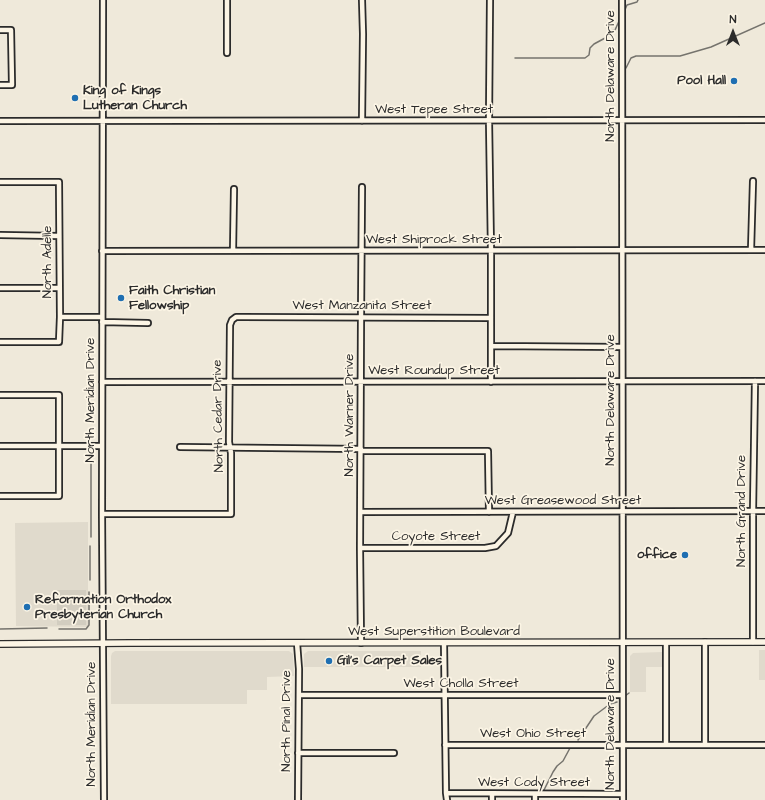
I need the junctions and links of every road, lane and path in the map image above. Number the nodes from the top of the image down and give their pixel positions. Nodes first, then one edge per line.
1 (103, 0) edge
2 (227, 0) edge
3 (362, 0) edge
4 (490, 0) edge
5 (622, 0) edge
6 (0, 30) edge
7 (226, 53) dead end
8 (0, 85) edge
9 (490, 120) junction
10 (622, 120) junction
11 (765, 120) edge
12 (0, 121) edge
13 (102, 121) junction
14 (362, 121) junction
15 (753, 181) dead end
16 (0, 182) edge
17 (362, 187) dead end
18 (234, 189) dead end
19 (0, 235) edge
20 (59, 236) junction
21 (751, 250) junction
22 (765, 250) edge
23 (102, 251) junction
24 (233, 251) junction
25 (361, 251) junction
26 (491, 251) junction
27 (622, 251) junction
28 (0, 288) edge
29 (59, 288) junction
30 (60, 317) junction
31 (361, 317) junction
32 (234, 318) joint
33 (491, 318) junction
34 (102, 320) junction
35 (148, 323) dead end
36 (0, 342) edge
37 (491, 346) junction
38 (622, 347) junction
39 (622, 381) junction
40 (755, 381) junction
41 (765, 381) edge
42 (102, 382) junction
43 (229, 382) junction
44 (361, 382) junction
45 (491, 382) junction
46 (0, 394) edge
47 (59, 445) junction
48 (0, 446) edge
49 (102, 446) junction
50 (180, 447) dead end
51 (230, 448) junction
52 (361, 450) junction
53 (0, 496) edge
54 (753, 511) junction
55 (765, 511) edge
56 (361, 512) junction
57 (489, 512) junction
58 (513, 512) junction
59 (622, 512) junction
60 (102, 514) junction
61 (360, 548) junction
62 (705, 642) junction
63 (753, 642) junction
64 (765, 642) edge
65 (103, 643) junction
66 (298, 643) junction
67 (361, 643) junction
68 (444, 643) junction
69 (622, 643) junction
70 (666, 643) junction
71 (0, 644) edge
72 (299, 695) junction
73 (445, 695) junction
74 (622, 695) junction
75 (445, 745) junction
76 (622, 745) junction
77 (666, 745) junction
78 (705, 745) junction
79 (765, 745) edge
80 (298, 753) junction
81 (394, 753) dead end
82 (446, 793) junction
83 (492, 794) junction
84 (535, 794) junction
85 (579, 794) junction
86 (623, 794) junction
87 (104, 800) edge
88 (298, 800) edge
89 (447, 800) edge
90 (492, 800) edge
91 (535, 800) edge
92 (579, 800) edge
93 (623, 800) edge

1 - 13 street, North Meridian Drive
2 - 7 street
3 - 14 street
4 - 9 street
5 - 10 street, North Delaware Drive
6 - 8 street
9 - 10 street, West Tepee Street
9 - 14 street, West Tepee Street
9 - 26 street
10 - 11 street, West Tepee Street
10 - 27 street, North Delaware Drive
12 - 13 street, West Tepee Street
13 - 14 street, West Tepee Street
13 - 23 street, North Meridian Drive
15 - 21 street
16 - 20 street, North Adelle
17 - 25 street, North Warner Drive
18 - 24 street
19 - 20 street
20 - 29 street, North Adelle
21 - 22 street, West Shiprock Street
21 - 27 street, West Shiprock Street
23 - 24 street, West Shiprock Street
23 - 34 street, North Meridian Drive
24 - 25 street, West Shiprock Street
25 - 26 street, West Shiprock Street
25 - 31 street, North Warner Drive
26 - 27 street, West Shiprock Street
26 - 33 street
27 - 38 street, North Delaware Drive
28 - 29 street
29 - 30 street, North Adelle
30 - 34 street
30 - 36 street, North Adelle
31 - 32 street, West Manzanita Street
31 - 33 street, West Manzanita Street
31 - 44 street, North Warner Drive
32 - 43 street, North Cedar Drive
33 - 37 street
34 - 35 street
34 - 42 street, North Meridian Drive
37 - 38 street
37 - 45 street
38 - 39 street, North Delaware Drive
39 - 40 street, West Roundup Street
39 - 45 street, West Roundup Street
39 - 59 street, North Delaware Drive
40 - 41 street, West Roundup Street
40 - 54 street, North Grand Drive
42 - 43 street, West Roundup Street
42 - 49 street, North Meridian Drive
43 - 44 street, West Roundup Street
43 - 51 street, North Cedar Drive
44 - 45 street, West Roundup Street
44 - 52 street, North Warner Drive
46 - 47 street
47 - 48 street
47 - 49 street
47 - 53 street
49 - 60 street, North Meridian Drive
50 - 51 street
51 - 52 street
51 - 60 street, North Cedar Drive
52 - 56 street, North Warner Drive
52 - 57 street
54 - 55 street, West Greasewood Street
54 - 59 street, West Greasewood Street
54 - 63 street, North Grand Drive
56 - 57 street, West Greasewood Street
56 - 61 street, North Warner Drive
57 - 58 street, West Greasewood Street
58 - 59 street, West Greasewood Street
58 - 61 street, Coyote Street
59 - 69 street, North Delaware Drive
60 - 65 street, North Meridian Drive
61 - 67 street, North Warner Drive
62 - 63 main road, West Superstition Boulevard
62 - 70 main road, West Superstition Boulevard
62 - 78 street
63 - 64 main road, West Superstition Boulevard
65 - 66 main road, West Superstition Boulevard
65 - 71 main road, West Superstition Boulevard
65 - 87 street, North Meridian Drive
66 - 67 main road, West Superstition Boulevard
66 - 72 street, North Pinal Drive
67 - 68 main road, West Superstition Boulevard
68 - 69 main road, West Superstition Boulevard
68 - 73 street
69 - 70 main road, West Superstition Boulevard
69 - 74 street, North Delaware Drive
70 - 77 street
72 - 73 street, West Cholla Street
72 - 80 street, North Pinal Drive
73 - 74 street, West Cholla Street
73 - 75 street
74 - 76 street, North Delaware Drive
75 - 76 street, West Ohio Street
75 - 82 street
76 - 77 street, West Ohio Street
76 - 86 street, North Delaware Drive
77 - 78 street, West Ohio Street
78 - 79 street, West Ohio Street
80 - 81 street
80 - 88 street, North Pinal Drive
82 - 83 street, West Cody Street
82 - 89 street
83 - 84 street, West Cody Street
83 - 90 street
84 - 85 street, West Cody Street
84 - 91 street
85 - 86 street, West Cody Street
85 - 92 street
86 - 93 street, North Delaware Drive

